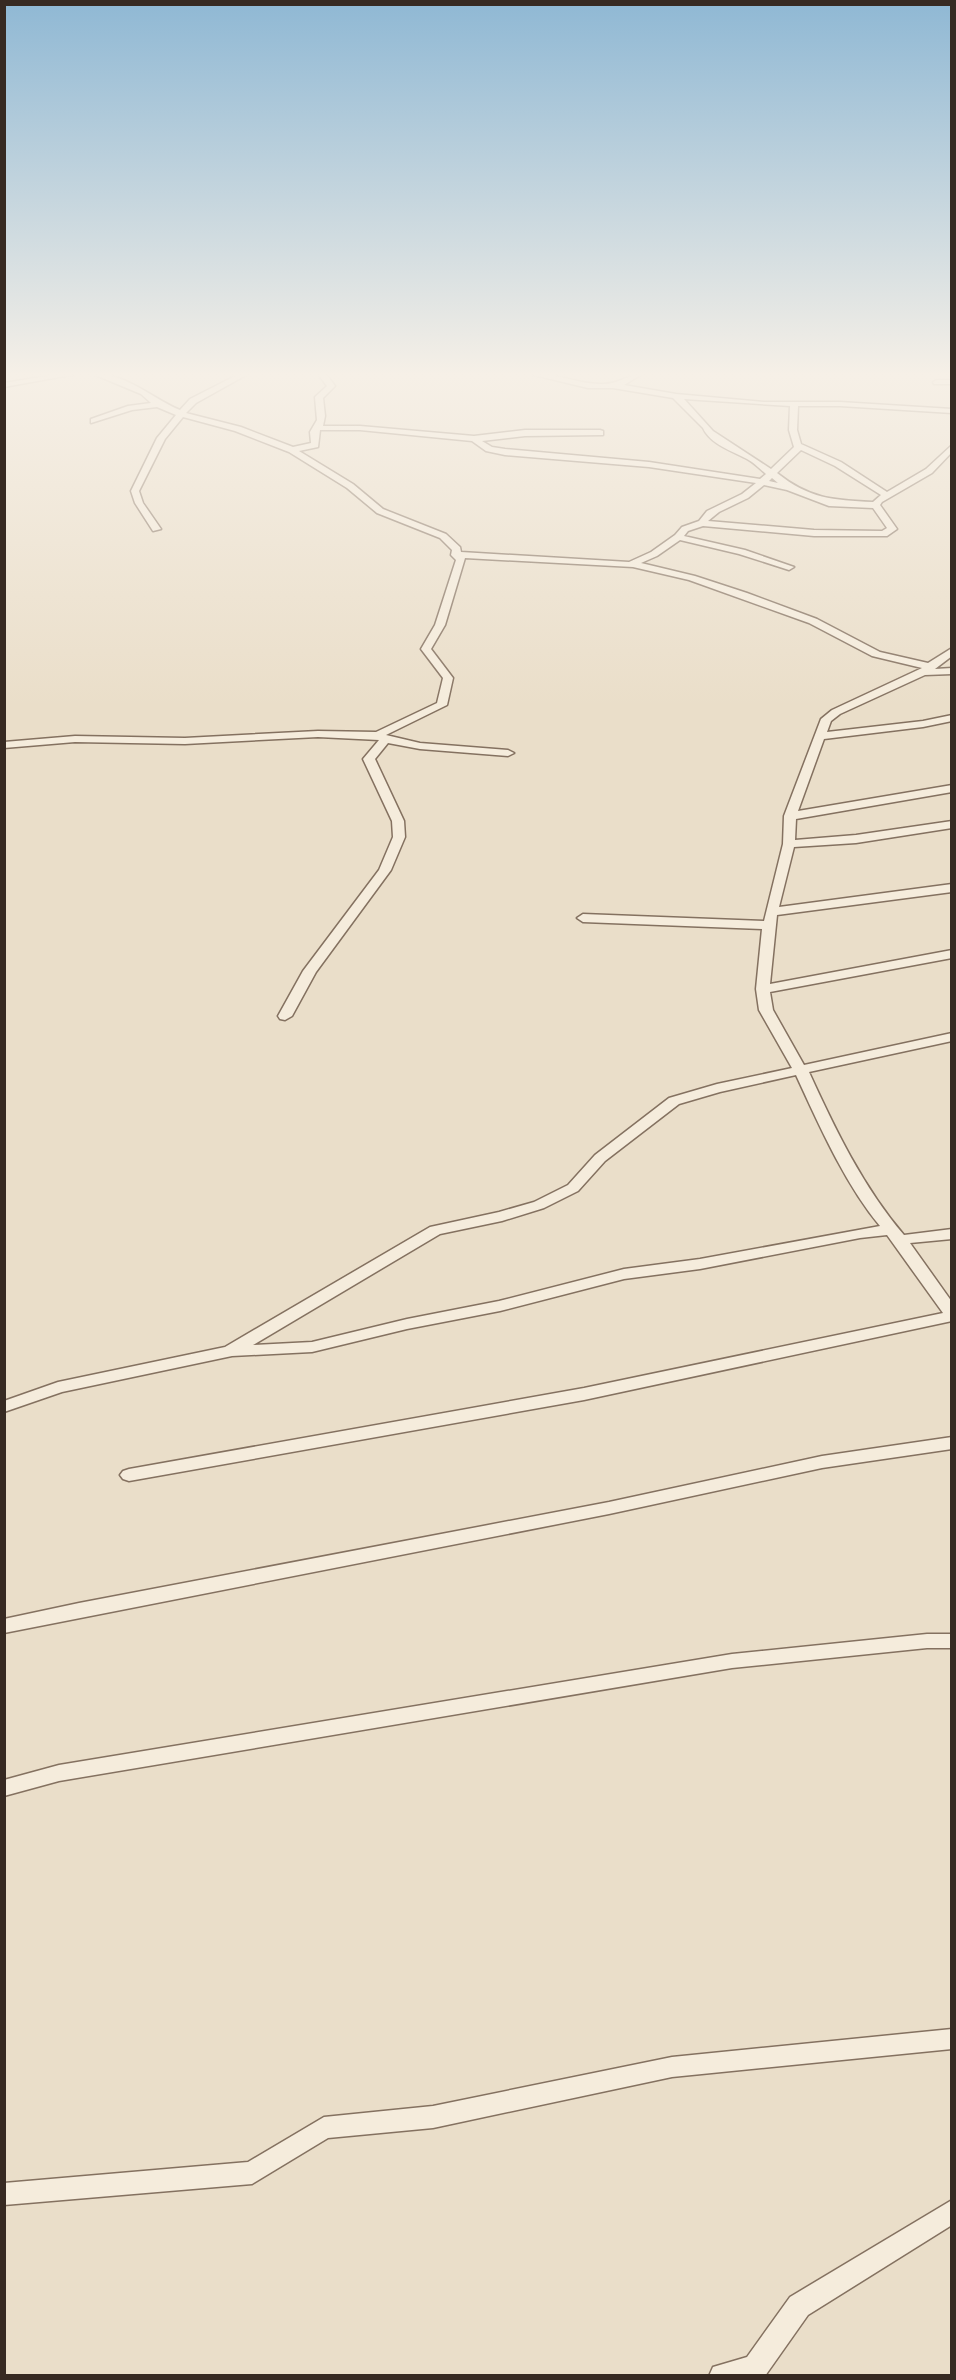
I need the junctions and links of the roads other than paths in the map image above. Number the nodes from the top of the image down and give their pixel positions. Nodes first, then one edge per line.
1 (138, 485) edge
2 (348, 485) edge
3 (757, 485) edge
4 (778, 485) edge
5 (786, 485) edge
6 (871, 485) edge
7 (904, 485) edge
8 (790, 488) junction
9 (886, 495) junction
10 (876, 504) junction
11 (702, 524) junction
12 (156, 529) dead end
13 (678, 537) junction
14 (456, 555) junction
15 (632, 564) junction
16 (789, 567) dead end
17 (951, 651) edge
18 (927, 669) junction
19 (951, 671) edge
20 (951, 718) edge
21 (819, 736) junction
22 (381, 737) junction
23 (4, 746) edge
24 (508, 753) dead end
25 (951, 788) edge
26 (790, 816) junction
27 (951, 824) edge
28 (789, 844) junction
29 (951, 888) edge
30 (583, 918) dead end
31 (770, 918) junction
32 (951, 954) edge
33 (763, 989) junction
34 (285, 1016) dead end
35 (951, 1037) edge
36 (801, 1071) junction
37 (951, 1234) edge
38 (895, 1235) junction
39 (951, 1315) edge
40 (230, 1351) junction
41 (4, 1407) edge
42 (951, 1443) edge
43 (129, 1475) dead end
44 (4, 1626) edge
45 (951, 1641) edge
46 (4, 1788) edge
47 (951, 2039) edge
48 (4, 2194) edge
49 (951, 2211) edge
50 (722, 2376) edge

1 - 12 street
2 - 14 street
3 - 11 street
4 - 8 street
5 - 8 street
6 - 9 street
7 - 9 street
8 - 10 street
9 - 10 street
10 - 11 street
11 - 13 street
13 - 15 street
13 - 16 street
14 - 15 street
14 - 22 street
15 - 18 street
17 - 18 street
18 - 19 street
18 - 21 street
20 - 21 street
21 - 26 street
22 - 23 street
22 - 24 street
22 - 34 street
25 - 26 street
26 - 28 street
27 - 28 street
28 - 31 street
29 - 31 street
30 - 31 street
31 - 33 street
32 - 33 street
33 - 36 street
35 - 36 street
36 - 38 street
36 - 40 street
37 - 38 street
38 - 39 street
38 - 40 street
39 - 43 street
40 - 41 street
42 - 44 street
45 - 46 street
47 - 48 street
49 - 50 street

